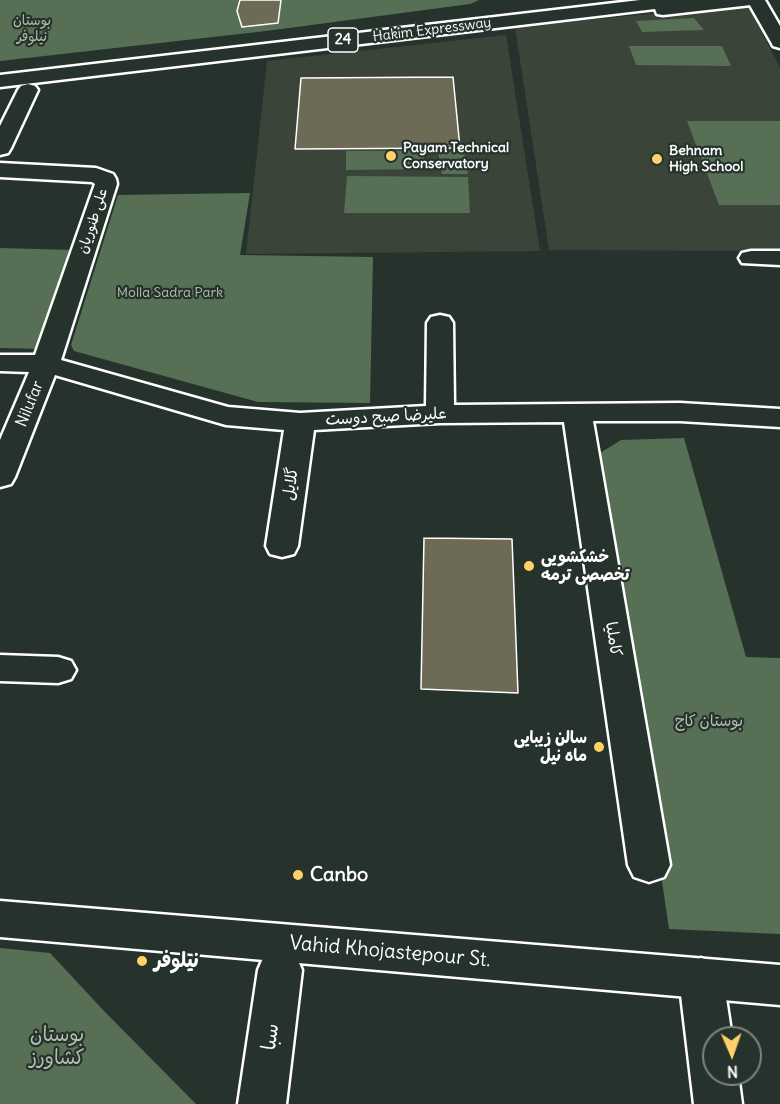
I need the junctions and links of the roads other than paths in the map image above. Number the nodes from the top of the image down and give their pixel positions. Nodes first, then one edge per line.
1 (567, 0) edge
2 (685, 0) edge
3 (751, 0) edge
4 (756, 0) edge
5 (434, 12) dead end
6 (774, 19) edge
7 (391, 20) junction
8 (499, 22) junction
9 (780, 42) edge
10 (0, 65) edge
11 (0, 81) edge
12 (28, 90) dead end
13 (0, 148) edge
14 (0, 170) edge
15 (751, 258) dead end
16 (780, 258) edge
17 (441, 323) dead end
18 (0, 363) edge
19 (46, 364) junction
20 (577, 413) junction
21 (440, 414) junction
22 (780, 418) edge
23 (300, 422) junction
24 (0, 477) edge
25 (282, 546) dead end
26 (0, 668) edge
27 (58, 670) dead end
28 (649, 865) dead end
29 (0, 919) edge
30 (280, 970) dead end
31 (701, 978) junction
32 (780, 984) edge
33 (708, 1026) edge
34 (716, 1086) edge
35 (262, 1104) edge
36 (718, 1104) edge

1 - 7 main road, Hakim Expressway / 24
2 - 8 main road, Hakim Expressway / 24
3 - 8 main road
4 - 6 main road
5 - 7 main road
6 - 9 main road
7 - 10 main road, Hakim Expressway / 24
8 - 11 main road, Hakim Expressway / 24
12 - 13 main road
14 - 19 main road, علی طنوریان
15 - 16 main road
17 - 21 main road
18 - 19 main road, علیرضا صبح دوست
19 - 23 main road, علیرضا صبح دوست
19 - 24 main road, Nilufar
20 - 21 main road, علیرضا صبح دوست
20 - 22 main road, علیرضا صبح دوست
20 - 28 main road, کاملیا
21 - 23 main road, علیرضا صبح دوست
23 - 25 main road, گلایل
26 - 27 main road
29 - 31 main road, Vahid Khojastepour St.
30 - 35 main road, سبا
31 - 32 main road, Vahid Khojastepour St.
31 - 33 main road
34 - 36 main road

